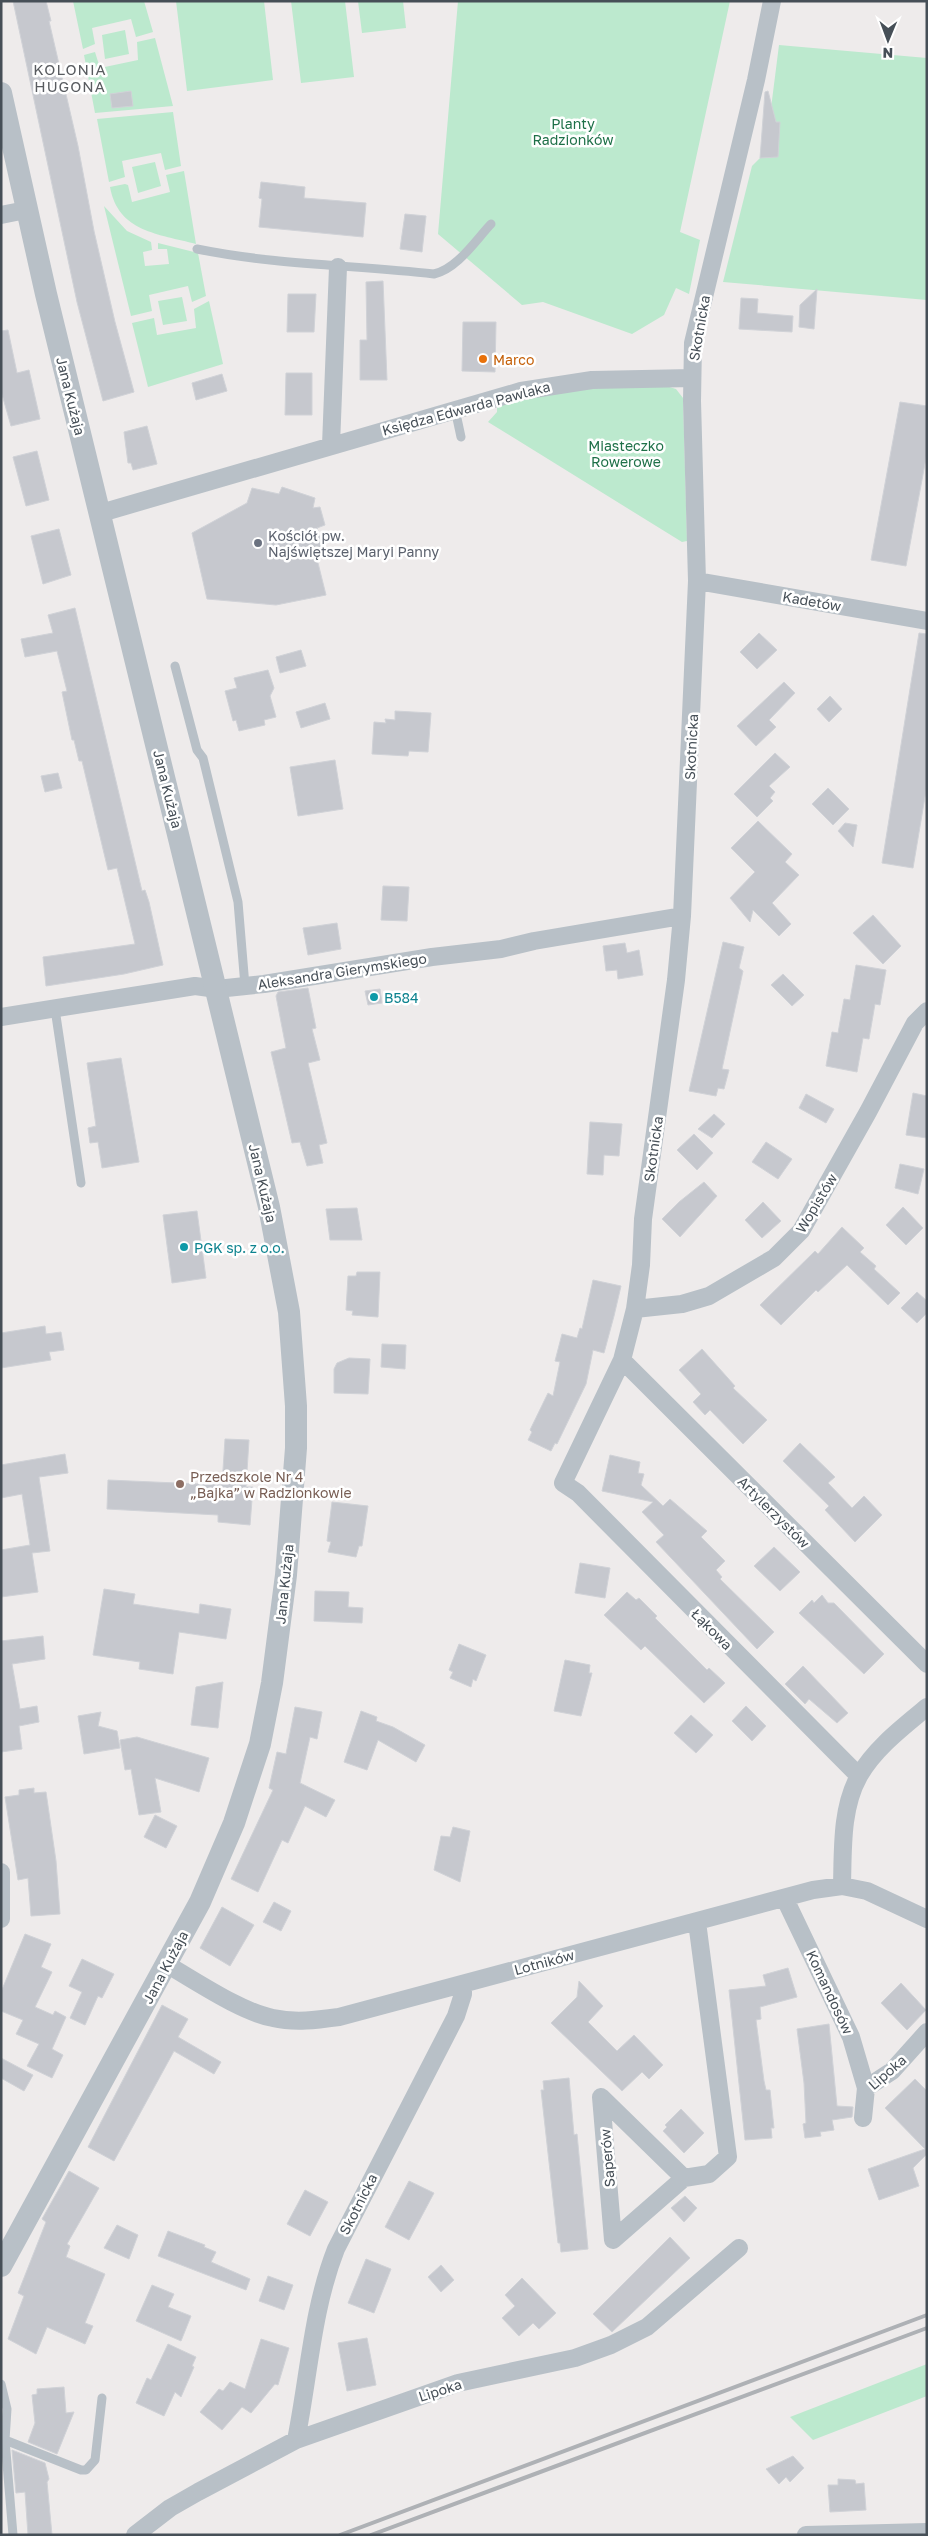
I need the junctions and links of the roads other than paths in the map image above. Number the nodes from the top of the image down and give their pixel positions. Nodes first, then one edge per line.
1 (772, 1) edge
2 (1, 93) edge
3 (26, 210) junction
4 (1, 215) edge
5 (491, 224) dead end
6 (197, 248) dead end
7 (338, 267) junction
8 (692, 378) junction
9 (455, 409) junction
10 (462, 437) dead end
11 (331, 445) junction
12 (100, 513) junction
13 (697, 581) junction
14 (927, 621) edge
15 (175, 666) dead end
16 (682, 916) junction
17 (245, 986) junction
18 (217, 989) junction
19 (55, 1009) junction
20 (927, 1011) edge
21 (1, 1017) edge
22 (81, 1183) dead end
23 (635, 1309) junction
24 (622, 1360) junction
25 (564, 1483) joint
26 (927, 1664) edge
27 (927, 1707) edge
28 (859, 1776) junction
29 (1, 1872) edge
30 (842, 1886) junction
31 (785, 1899) junction
32 (1, 1919) edge
33 (927, 1919) edge
34 (697, 1922) junction
35 (166, 1964) junction
36 (462, 1984) junction
37 (927, 2032) edge
38 (866, 2088) junction
39 (862, 2118) dead end
40 (684, 2178) junction
41 (739, 2248) dead end
42 (1, 2266) edge
43 (1, 2384) edge
44 (102, 2398) dead end
45 (5, 2440) junction
46 (296, 2440) junction
47 (927, 2532) edge
48 (13, 2535) edge
49 (135, 2535) edge
50 (806, 2535) edge

1 - 8 street, Skotnicka
2 - 3 street, Jana Kużaja
3 - 4 street
3 - 12 street, Jana Kużaja
5 - 7 lane
6 - 7 lane
7 - 11 street
8 - 9 street, Księdza Edwarda Pawlaka
8 - 13 street, Skotnicka
9 - 10 lane
9 - 11 street, Księdza Edwarda Pawlaka
11 - 12 street, Księdza Edwarda Pawlaka
12 - 18 street, Jana Kużaja
13 - 14 street, Kadetów
13 - 16 street, Skotnicka
15 - 17 lane
16 - 17 street, Aleksandra Gierymskiego
16 - 23 street, Skotnicka
17 - 18 street, Aleksandra Gierymskiego
18 - 19 street, Aleksandra Gierymskiego
18 - 35 street, Jana Kużaja
19 - 21 street, Aleksandra Gierymskiego
19 - 22 lane
20 - 23 street, Wopistów
23 - 24 street, Skotnicka
24 - 25 street, Skotnicka
24 - 26 street, Artylerzystów
25 - 28 street, Łąkowa
27 - 28 street
28 - 30 street
29 - 32 street
30 - 31 street, Lotników
30 - 33 street, Lotników
31 - 34 street, Lotników
31 - 38 street, Komandosów
34 - 36 street, Lotników
34 - 40 street
35 - 36 street, Lotników
35 - 42 street, Jana Kużaja
36 - 46 street, Skotnicka
37 - 38 street, Lipoka
38 - 39 street, Lipoka
40 - 40 street, Saperów
41 - 46 street, Lipoka
43 - 45 lane
44 - 45 lane
45 - 48 lane
46 - 49 street, Lipoka
47 - 50 street

